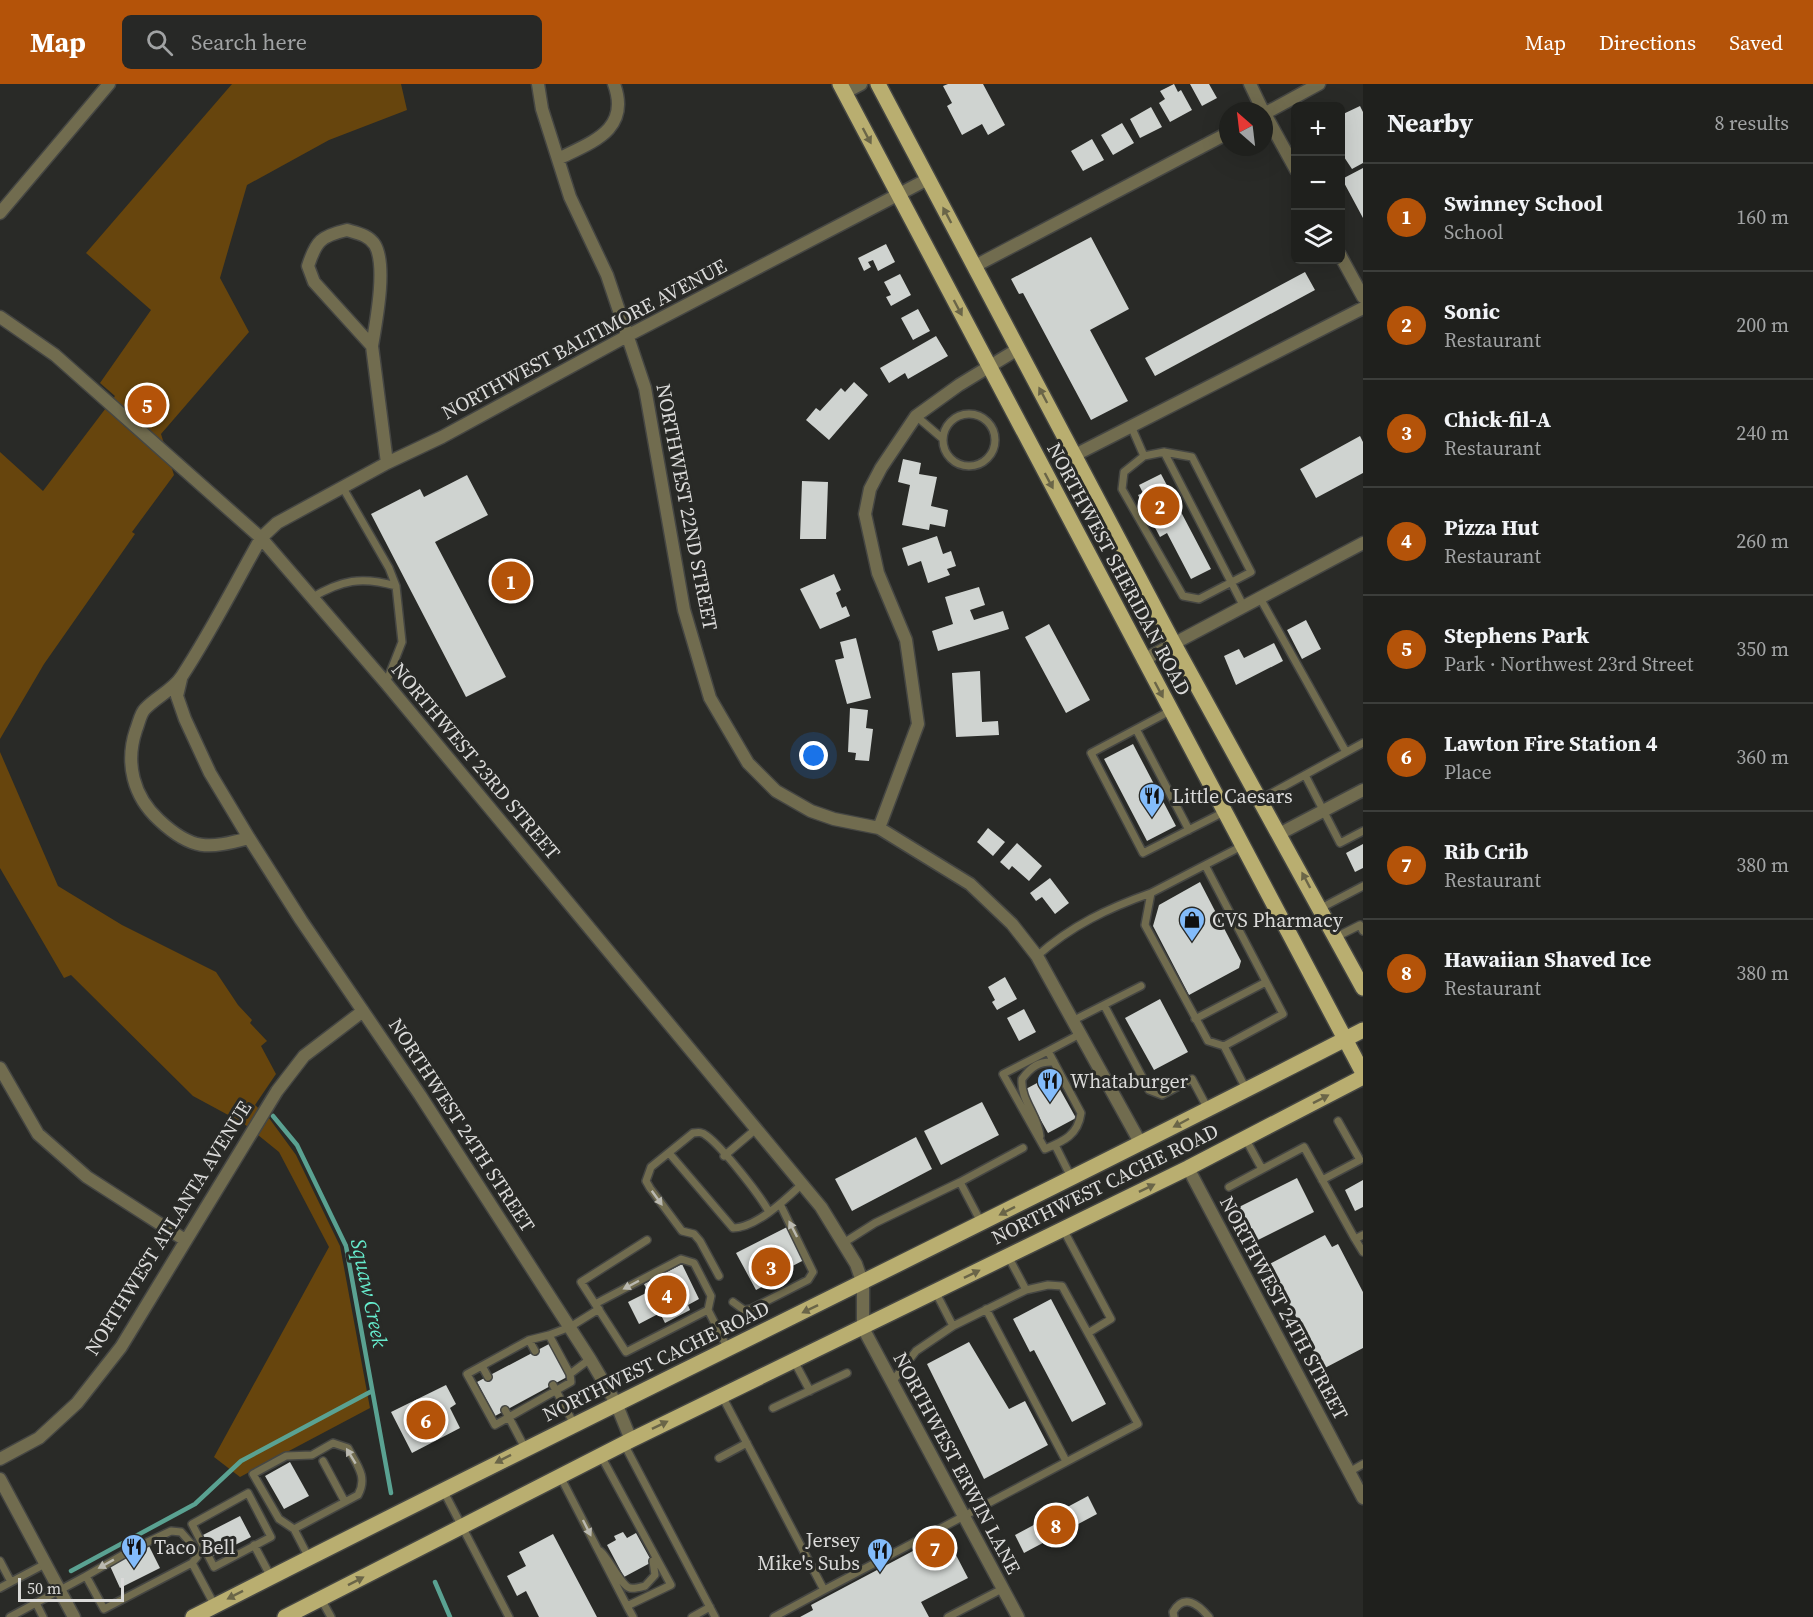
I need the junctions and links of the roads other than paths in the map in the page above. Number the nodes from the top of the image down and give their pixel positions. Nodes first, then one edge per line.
1 (109, 84) edge
2 (538, 84) edge
3 (614, 84) edge
4 (861, 84) edge
5 (878, 84) edge
6 (1250, 84) edge
7 (1319, 84) edge
8 (842, 88) edge
9 (1259, 102) edge
10 (1273, 107) edge
11 (1273, 128) edge
12 (1219, 138) edge
13 (558, 159) junction
14 (1291, 161) edge
15 (928, 179) junction
16 (898, 195) junction
17 (0, 213) edge
18 (1345, 263) edge
19 (975, 266) junction
20 (1363, 297) edge
21 (1363, 308) edge
22 (0, 317) edge
23 (627, 336) junction
24 (372, 346) junction
25 (1018, 349) junction
26 (989, 367) junction
27 (916, 416) junction
28 (1131, 426) junction
29 (943, 439) junction
30 (1164, 452) junction
31 (1074, 455) junction
32 (1144, 456) junction
33 (387, 463) junction
34 (344, 488) junction
35 (261, 538) junction
36 (1363, 543) edge
37 (1231, 583) junction
38 (396, 586) junction
39 (311, 598) junction
40 (1260, 598) junction
41 (1244, 607) junction
42 (1174, 644) junction
43 (1143, 660) junction
44 (181, 679) junction
45 (386, 683) junction
46 (1170, 711) junction
47 (1136, 729) junction
48 (1363, 743) edge
49 (1346, 752) junction
50 (1305, 775) junction
51 (1363, 790) edge
52 (1261, 799) junction
53 (1324, 810) junction
54 (1224, 812) junction
55 (879, 828) junction
56 (1189, 830) junction
57 (1363, 831) edge
58 (1281, 833) junction
59 (249, 838) junction
60 (1242, 846) junction
61 (1205, 865) junction
62 (1363, 886) edge
63 (1151, 893) junction
64 (1321, 908) junction
65 (1363, 932) edge
66 (1336, 937) junction
67 (1037, 956) junction
68 (1358, 966) edge
69 (1266, 982) junction
70 (1141, 986) dead end
71 (1363, 988) edge
72 (1104, 1005) junction
73 (363, 1011) junction
74 (1196, 1019) junction
75 (1074, 1020) junction
76 (1363, 1030) edge
77 (1082, 1033) junction
78 (1345, 1040) junction
79 (1224, 1046) junction
80 (1048, 1051) junction
81 (1054, 1062) junction
82 (0, 1068) edge
83 (1363, 1075) edge
84 (1246, 1089) junction
85 (1208, 1109) junction
86 (1338, 1120) dead end
87 (756, 1129) junction
88 (1245, 1138) junction
89 (1040, 1141) junction
90 (1141, 1144) junction
91 (1055, 1145) junction
92 (1023, 1148) dead end
93 (669, 1153) junction
94 (724, 1156) junction
95 (1362, 1160) edge
96 (1188, 1168) junction
97 (1262, 1169) junction
98 (1072, 1179) junction
99 (1322, 1180) junction
100 (960, 1182) junction
101 (802, 1184) junction
102 (1229, 1187) dead end
103 (780, 1204) junction
104 (769, 1212) junction
105 (982, 1224) junction
106 (1063, 1229) junction
107 (1363, 1234) edge
108 (1355, 1239) junction
109 (185, 1240) junction
110 (647, 1240) dead end
111 (845, 1242) junction
112 (1363, 1252) edge
113 (1008, 1256) junction
114 (719, 1276) dead end
115 (863, 1284) junction
116 (1026, 1290) junction
117 (935, 1291) junction
118 (733, 1302) dead end
119 (597, 1307) junction
120 (986, 1309) junction
121 (708, 1310) junction
122 (953, 1326) junction
123 (570, 1327) junction
124 (863, 1328) junction
125 (1088, 1333) junction
126 (549, 1335) junction
127 (529, 1340) junction
128 (728, 1349) junction
129 (535, 1351) dead end
130 (590, 1359) junction
131 (794, 1361) junction
132 (482, 1366) junction
133 (847, 1373) dead end
134 (570, 1374) junction
135 (488, 1377) dead end
136 (892, 1382) junction
137 (555, 1388) junction
138 (810, 1391) junction
139 (722, 1396) junction
140 (616, 1403) junction
141 (773, 1408) dead end
142 (507, 1414) junction
143 (574, 1424) junction
144 (627, 1442) junction
145 (747, 1443) junction
146 (525, 1448) junction
147 (601, 1455) junction
148 (719, 1458) dead end
149 (0, 1459) edge
150 (323, 1461) dead end
151 (1066, 1461) junction
152 (1363, 1464) edge
153 (1349, 1472) junction
154 (560, 1476) junction
155 (0, 1479) edge
156 (443, 1490) junction
157 (1363, 1498) edge
158 (345, 1502) junction
159 (963, 1515) junction
160 (638, 1524) junction
161 (461, 1527) junction
162 (294, 1529) junction
163 (637, 1533) dead end
164 (254, 1545) junction
165 (137, 1547) dead end
166 (598, 1549) junction
167 (126, 1553) dead end
168 (309, 1558) junction
169 (0, 1561) edge
170 (652, 1561) dead end
171 (192, 1563) junction
172 (45, 1564) junction
173 (86, 1575) junction
174 (272, 1577) junction
175 (11, 1582) junction
176 (0, 1588) edge
177 (1002, 1589) junction
178 (824, 1590) junction
179 (60, 1591) junction
180 (321, 1599) junction
181 (36, 1603) junction
182 (215, 1606) junction
183 (627, 1606) junction
184 (710, 1607) junction
185 (10, 1617) edge
186 (44, 1617) edge
187 (74, 1617) edge
188 (193, 1617) edge
189 (285, 1617) edge
190 (331, 1617) edge
191 (508, 1617) edge
192 (633, 1617) edge
193 (692, 1617) edge
194 (716, 1617) edge
195 (774, 1617) edge
196 (948, 1617) edge
197 (1018, 1617) edge
198 (1174, 1617) edge
199 (1209, 1617) edge

1 - 17 street
2 - 13 street, NORTHWEST 22ND STREET
3 - 13 street
4 - 8 street
5 - 15 main road, NORTHWEST SHERIDAN ROAD
6 - 9 street
7 - 10 street
8 -> 16 main road, NORTHWEST SHERIDAN ROAD
11 - 14 street
12 - 19 street
13 - 23 street, NORTHWEST 22ND STREET
15 - 16 street, NORTHWEST BALTIMORE AVENUE
19 -> 15 main road, NORTHWEST SHERIDAN ROAD
16 - 23 street, NORTHWEST BALTIMORE AVENUE
16 -> 26 main road, NORTHWEST SHERIDAN ROAD
18 - 20 street
19 - 25 main road, NORTHWEST SHERIDAN ROAD
21 - 28 street
22 - 35 street, NORTHWEST 23RD STREET
23 - 33 street, NORTHWEST BALTIMORE AVENUE
23 - 55 street, NORTHWEST 22ND STREET
24 - 24 street
24 - 33 street
25 - 26 street
31 -> 25 main road, NORTHWEST SHERIDAN ROAD
26 - 27 street
26 -> 43 main road, NORTHWEST SHERIDAN ROAD
27 - 29 lane
27 - 55 street
28 - 31 street
28 - 32 lane
29 - 29 lane
30 - 32 lane
30 - 37 lane
30 - 37 lane
31 - 42 main road, NORTHWEST SHERIDAN ROAD
32 - 37 lane
33 - 34 street, NORTHWEST BALTIMORE AVENUE
34 - 35 street, NORTHWEST BALTIMORE AVENUE
34 - 38 lane
35 - 39 street, NORTHWEST 23RD STREET
35 - 44 street, NORTHWEST 24TH STREET
36 - 40 street
37 - 41 lane
38 - 39 lane
38 - 45 lane
39 - 45 street, NORTHWEST 23RD STREET
40 - 41 street
40 - 49 lane
41 - 42 street
42 - 43 street
42 - 52 main road, NORTHWEST SHERIDAN ROAD
43 -> 46 main road, NORTHWEST SHERIDAN ROAD
44 - 59 street, NORTHWEST 24TH STREET
44 - 59 street, NORTHWEST 24TH STREET
45 - 87 street, NORTHWEST 23RD STREET
46 - 47 lane
46 - 54 main road, NORTHWEST SHERIDAN ROAD
47 - 56 lane
47 - 56 lane
48 - 49 lane
49 - 50 lane
50 - 52 lane
50 - 53 lane
51 - 53 street
52 - 58 main road, NORTHWEST SHERIDAN ROAD
53 - 57 lane
53 - 58 street
54 - 56 lane
54 - 60 main road, NORTHWEST SHERIDAN ROAD
55 - 67 street, NORTHWEST 22ND STREET
64 -> 58 main road, NORTHWEST SHERIDAN ROAD
59 - 73 street, NORTHWEST 24TH STREET
60 - 61 lane
60 - 78 main road, NORTHWEST SHERIDAN ROAD
61 - 63 lane
61 - 69 lane
62 - 64 lane
63 - 67 lane
63 - 74 lane
64 - 66 main road, NORTHWEST SHERIDAN ROAD
65 - 66 lane
66 - 68 main road, NORTHWEST SHERIDAN ROAD
67 - 75 street, NORTHWEST 22ND STREET
68 - 71 main road, NORTHWEST SHERIDAN ROAD
69 - 74 lane
69 - 79 lane
70 - 72 lane
72 - 75 lane
72 - 85 lane
73 - 109 street, NORTHWEST ATLANTA AVENUE
73 - 123 street, NORTHWEST 24TH STREET
74 - 79 lane
75 - 77 street, NORTHWEST 22ND STREET
76 - 78 main road, NORTHWEST CACHE ROAD
77 - 80 lane
77 - 90 street, NORTHWEST 22ND STREET
78 - 83 main road, NORTHWEST SHERIDAN ROAD
78 - 84 main road, NORTHWEST CACHE ROAD
79 - 84 lane
80 - 81 lane
80 - 89 lane
81 - 89 lane
81 - 91 lane
82 - 109 street
88 -> 83 main road, NORTHWEST CACHE ROAD
84 - 85 main road, NORTHWEST CACHE ROAD
85 -> 90 main road, NORTHWEST CACHE ROAD
86 - 95 lane
87 - 94 lane
87 - 101 street, NORTHWEST 23RD STREET
88 - 96 main road, NORTHWEST CACHE ROAD
88 - 97 lane
89 - 91 lane
90 - 98 main road, NORTHWEST CACHE ROAD
91 - 98 lane
92 - 100 lane
93 - 94 lane
93 - 104 lane
93 -> 114 lane
94 - 104 lane
95 - 99 lane
106 -> 96 main road, NORTHWEST CACHE ROAD
96 - 153 street, NORTHWEST 24TH STREET
97 - 99 lane
97 - 102 lane
98 -> 105 main road, NORTHWEST CACHE ROAD
99 - 108 lane
100 - 105 lane
100 - 111 lane
101 - 103 lane
101 - 111 street, NORTHWEST 23RD STREET
103 - 104 lane
118 -> 103 lane
105 - 115 main road, NORTHWEST CACHE ROAD
106 - 113 main road, NORTHWEST CACHE ROAD
106 - 125 lane
107 - 108 lane
108 - 112 lane
109 - 149 street, NORTHWEST ATLANTA AVENUE
110 - 119 lane
111 - 115 street, NORTHWEST 23RD STREET
113 - 116 lane
117 -> 113 main road, NORTHWEST CACHE ROAD
115 - 124 street
115 -> 128 main road, NORTHWEST CACHE ROAD
116 - 120 lane
116 - 125 lane
117 - 122 lane
117 - 124 main road, NORTHWEST CACHE ROAD
119 - 121 lane
121 -> 119 lane
119 - 123 lane
120 - 122 lane
120 - 151 lane
121 - 128 lane
122 - 136 lane
123 - 126 lane
123 - 130 street, NORTHWEST 24TH STREET
124 - 131 main road, NORTHWEST CACHE ROAD
124 - 136 street, NORTHWEST ERWIN LANE
125 - 151 lane
126 - 127 lane
126 - 134 lane
127 - 129 lane
127 - 132 lane
128 - 140 main road, NORTHWEST CACHE ROAD
130 - 134 lane
130 - 140 street, NORTHWEST 24TH STREET
131 - 138 lane
131 - 139 main road, NORTHWEST CACHE ROAD
132 - 135 lane
132 - 142 lane
133 - 138 lane
134 - 137 lane
136 - 159 street, NORTHWEST ERWIN LANE
137 - 142 lane
137 - 143 lane
138 - 141 lane
144 -> 139 main road, NORTHWEST CACHE ROAD
139 - 145 lane
140 - 143 main road, NORTHWEST CACHE ROAD
140 - 144 street, NORTHWEST 24TH STREET
142 - 146 lane
143 - 146 main road, NORTHWEST CACHE ROAD
144 - 147 main road, NORTHWEST CACHE ROAD
144 - 184 lane
145 - 148 lane
145 - 178 lane
146 -> 156 main road, NORTHWEST CACHE ROAD
147 - 154 main road, NORTHWEST CACHE ROAD
147 - 160 lane
150 - 158 lane
151 - 159 lane
152 - 153 lane
153 - 157 street, NORTHWEST 24TH STREET
154 - 161 main road, NORTHWEST CACHE ROAD
154 -> 166 lane
155 - 172 street
156 - 161 lane
156 - 168 main road, NORTHWEST CACHE ROAD
158 - 162 lane
158 -> 162 lane
159 - 177 street, NORTHWEST ERWIN LANE
159 - 178 lane
160 - 163 lane
160 - 183 lane
180 -> 161 main road, NORTHWEST CACHE ROAD
161 - 191 lane
162 - 168 lane
164 - 164 lane
164 - 174 lane
165 - 171 lane
166 - 170 lane
166 - 183 lane
167 -> 173 lane
168 - 174 main road, NORTHWEST CACHE ROAD
169 - 175 lane
171 - 173 lane
171 - 182 lane
172 - 175 lane
172 - 179 street
173 - 179 lane
174 -> 182 main road, NORTHWEST CACHE ROAD
175 - 176 lane
177 - 196 lane
177 - 197 street, NORTHWEST ERWIN LANE
178 - 195 lane
179 - 181 lane
179 - 187 street
180 - 189 main road, NORTHWEST CACHE ROAD
180 - 190 lane
181 - 185 lane
181 - 186 lane
182 - 188 main road, NORTHWEST CACHE ROAD
183 - 192 lane
184 - 193 lane
184 - 194 lane
198 - 199 lane

